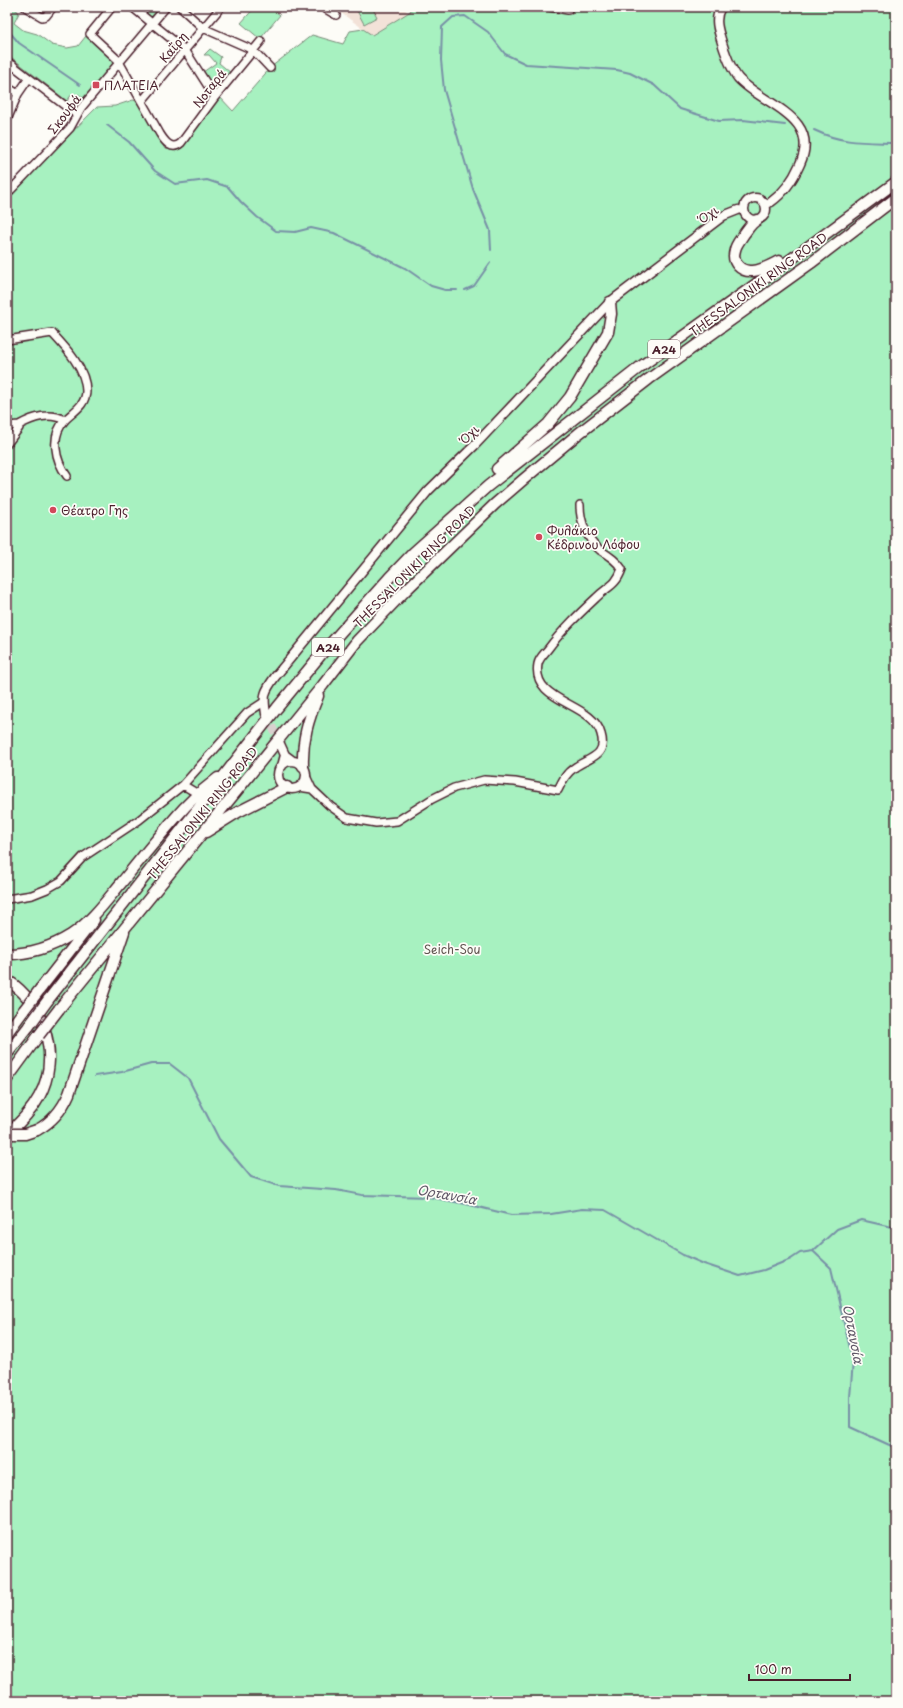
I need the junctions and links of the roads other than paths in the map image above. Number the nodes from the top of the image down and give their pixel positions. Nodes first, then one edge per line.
1 (25, 7) edge
2 (53, 7) edge
3 (112, 7) edge
4 (132, 7) edge
5 (166, 7) edge
6 (180, 7) edge
7 (220, 7) edge
8 (322, 7) edge
9 (550, 7) edge
10 (721, 7) edge
11 (568, 10) dead end
12 (336, 15) dead end
13 (152, 23) junction
14 (203, 28) junction
15 (260, 41) dead end
16 (184, 50) junction
17 (253, 50) junction
18 (120, 62) junction
19 (10, 63) edge
20 (270, 68) dead end
21 (7, 73) edge
22 (29, 78) junction
23 (7, 86) edge
24 (18, 94) junction
25 (215, 97) junction
26 (142, 101) junction
27 (77, 115) junction
28 (7, 120) edge
29 (896, 182) edge
30 (7, 194) edge
31 (896, 198) edge
32 (761, 201) junction
33 (771, 202) junction
34 (765, 210) junction
35 (741, 212) junction
36 (756, 220) junction
37 (802, 252) junction
38 (610, 302) junction
39 (7, 340) edge
40 (65, 420) junction
41 (19, 425) junction
42 (7, 426) edge
43 (7, 444) edge
44 (67, 476) dead end
45 (580, 505) dead end
46 (440, 528) junction
47 (323, 685) junction
48 (264, 702) junction
49 (266, 714) tunnel mouth
50 (280, 744) tunnel mouth
51 (285, 755) junction
52 (293, 761) junction
53 (282, 766) junction
54 (304, 771) junction
55 (225, 774) junction
56 (183, 784) junction
57 (287, 787) junction
58 (298, 787) junction
59 (312, 789) junction
60 (198, 794) junction
61 (199, 836) junction
62 (7, 899) edge
63 (106, 901) junction
64 (127, 924) junction
65 (7, 954) edge
66 (7, 980) edge
67 (7, 1032) edge
68 (7, 1054) edge
69 (7, 1079) edge
70 (7, 1134) edge

1 - 2 street
3 - 18 street
4 - 13 street
5 - 13 street, Σκουφά
6 - 14 street
7 - 14 street, Καΐρη
8 - 12 street
9 - 11 street
10 - 33 main road
13 - 16 street
13 - 18 street, Σκουφά
14 - 16 street, Καΐρη
14 - 17 street
15 - 17 street, Νοταρά
16 - 25 street
16 - 26 street, Καΐρη
17 - 20 street
17 - 25 street, Νοταρά
18 - 26 street
18 - 27 street, Σκουφά
19 - 21 street
19 - 22 street
22 - 24 street
22 - 27 street
23 - 24 street
24 - 28 street
25 - 26 street, Νοταρά
27 - 30 street, Σκουφά
29 - 37 highway, THESSALONIKI RING ROAD / Α24
31 - 47 highway, THESSALONIKI RING ROAD / Α24
32 - 33 main road
32 - 34 main road
32 - 35 main road
33 - 34 main road
34 - 36 main road
35 - 36 main road
35 - 38 main road, Όχι
36 - 37 highway
37 - 46 highway, THESSALONIKI RING ROAD / Α24
38 - 46 highway
38 - 48 main road, Όχι
39 - 40 street
40 - 41 street
40 - 44 street
41 - 42 street
41 - 43 street
45 - 59 street
46 - 55 highway, THESSALONIKI RING ROAD / Α24
47 - 54 highway
47 - 61 highway, THESSALONIKI RING ROAD / Α24
48 - 49 main road, Όχι
48 - 56 street
50 - 51 main road
51 - 52 main road
51 - 53 main road
52 - 53 main road
52 - 54 main road
53 - 57 main road
54 - 58 main road
54 - 59 street
55 - 60 highway
55 - 68 highway, THESSALONIKI RING ROAD / Α24, bridge
56 - 60 street
56 - 62 street
57 - 58 main road
57 - 61 highway
58 - 59 street
60 - 63 highway
61 - 64 highway, THESSALONIKI RING ROAD / Α24
63 - 65 highway
63 - 67 highway, bridge
64 - 69 highway, THESSALONIKI RING ROAD / Α24, bridge
64 - 70 highway, bridge
66 - 70 highway

